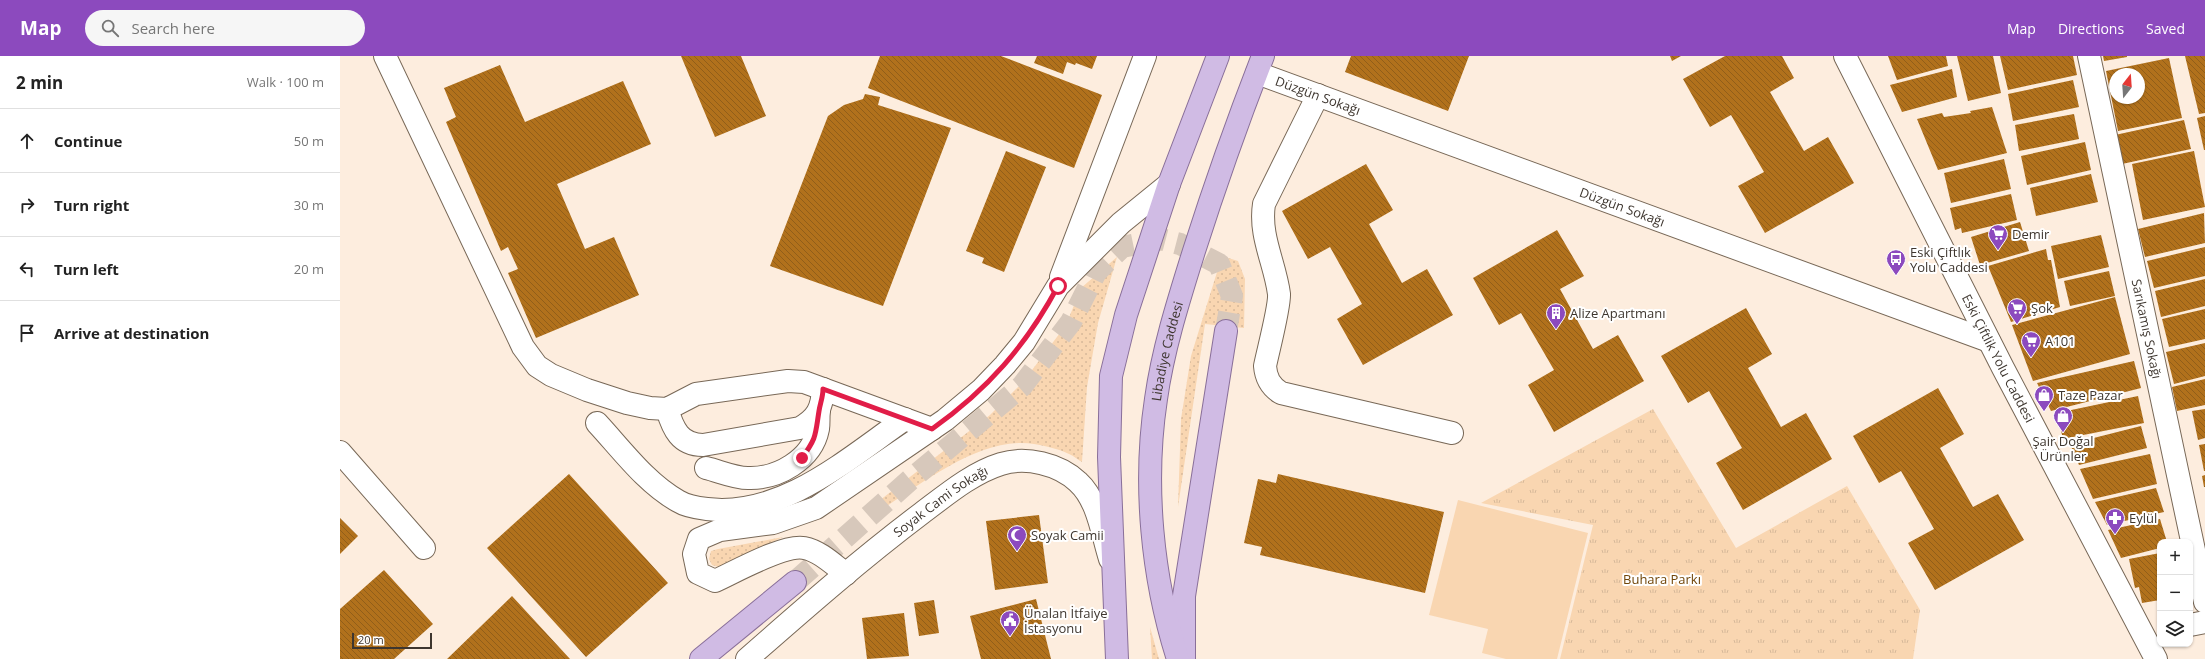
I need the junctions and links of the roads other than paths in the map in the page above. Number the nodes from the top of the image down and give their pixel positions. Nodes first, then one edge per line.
1 (384, 56) edge
2 (1145, 56) edge
3 (1218, 56) edge
4 (1845, 56) edge
5 (2089, 56) edge
6 (1260, 64) edge
7 (1318, 95) junction
8 (1169, 184) junction
9 (1058, 286) junction
10 (1226, 331) tunnel mouth
11 (1989, 341) junction
12 (823, 389) junction
13 (667, 409) junction
14 (819, 411) junction
15 (904, 419) junction
16 (597, 423) dead end
17 (932, 429) junction
18 (1452, 433) dead end
19 (340, 452) edge
20 (706, 468) dead end
21 (424, 548) dead end
22 (1114, 571) junction
23 (846, 574) junction
24 (795, 582) tunnel mouth
25 (2205, 602) edge
26 (2205, 622) edge
27 (2193, 624) edge
28 (2152, 634) edge
29 (701, 659) edge
30 (747, 659) edge
31 (1118, 659) edge
32 (1178, 659) edge
33 (1184, 659) edge
34 (2156, 659) edge

1 - 13 street
2 - 9 street
3 - 8 main road
4 - 11 street, Eski Çiftlik Yolu Caddesi
5 - 25 street, Sarıkamış Sokağı
6 - 7 street, Düzgün Sokağı
6 - 32 main road, Libadiye Caddesi
7 - 11 street, Düzgün Sokağı
7 - 18 street
8 - 9 street
8 - 22 main road
9 - 17 street
10 - 33 main road
11 - 28 street, Eski Çiftlik Yolu Caddesi
12 - 13 street
12 - 14 street
12 - 15 street
13 - 14 street
14 - 20 street
15 - 16 street
15 - 17 street
17 - 23 street
19 - 21 street
22 - 23 street, Soyak Cami Sokağı
22 - 31 main road
23 - 30 street, Soyak Cami Sokağı
24 - 29 main road
26 - 27 street
28 - 34 street, Eski Çiftlik Yolu Caddesi

